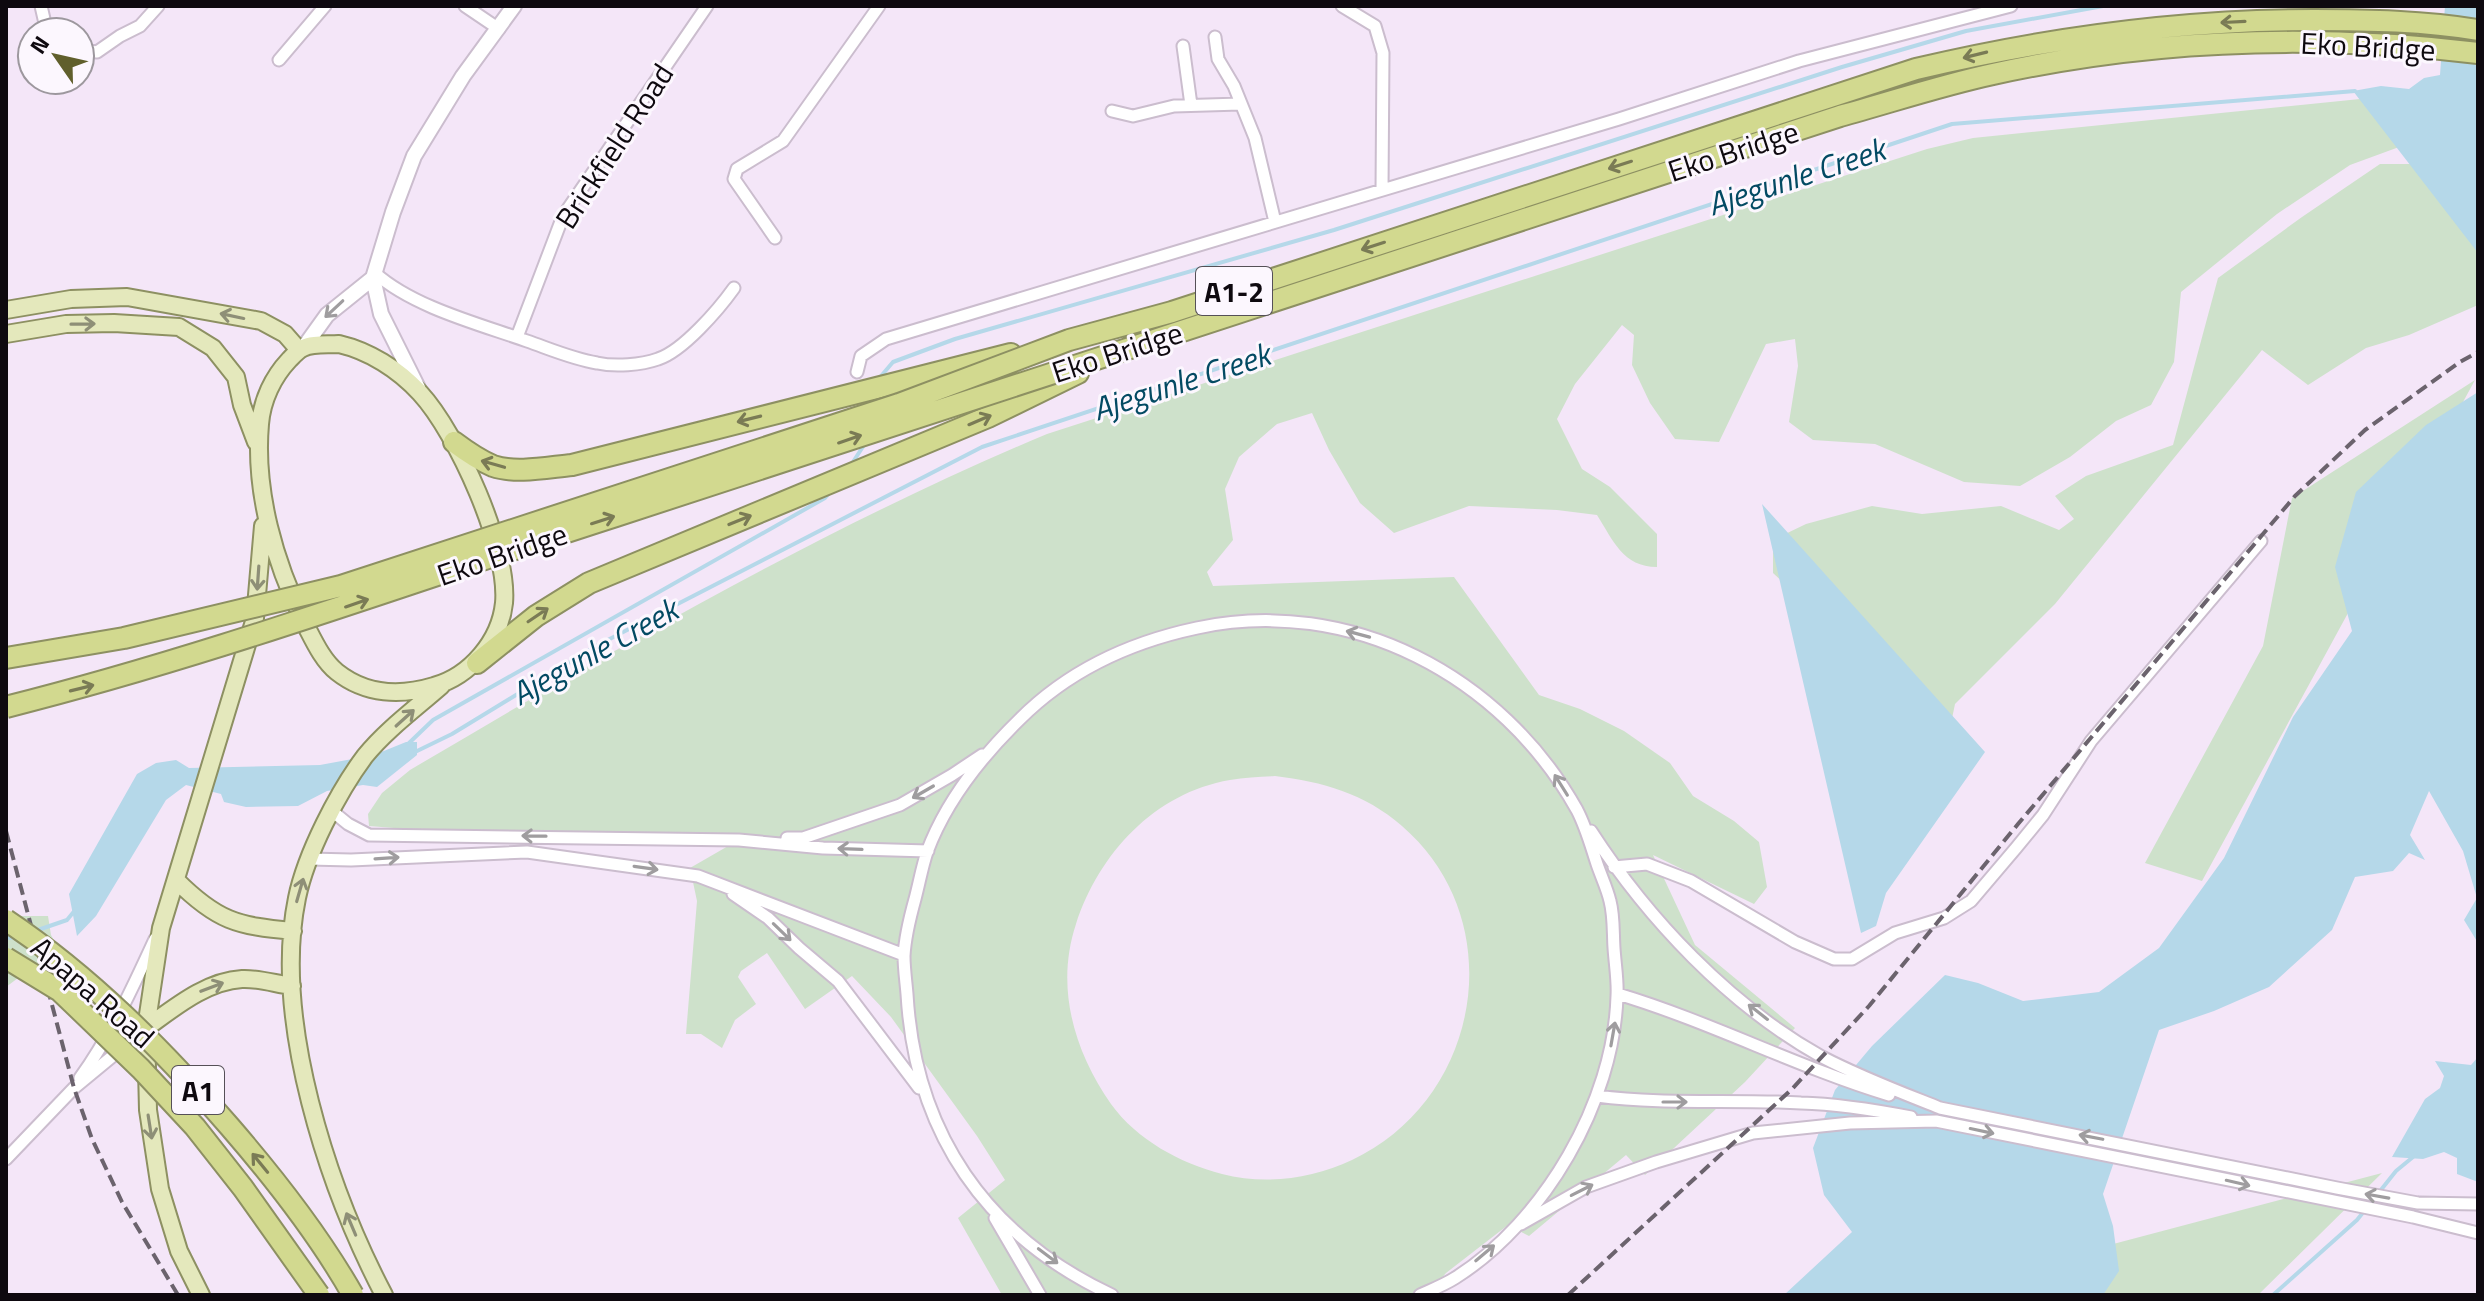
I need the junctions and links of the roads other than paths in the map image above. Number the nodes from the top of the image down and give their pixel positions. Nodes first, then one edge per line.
1 (158, 6) edge
2 (325, 6) edge
3 (465, 6) edge
4 (514, 6) edge
5 (707, 6) edge
6 (1342, 6) edge
7 (2011, 6) edge
8 (875, 7) edge
9 (1972, 11) edge
10 (499, 29) junction
11 (2478, 30) edge
12 (1215, 37) dead end
13 (1183, 46) dead end
14 (96, 52) edge
15 (2478, 53) edge
16 (279, 60) dead end
17 (1240, 104) junction
18 (1191, 105) junction
19 (1112, 111) dead end
20 (1382, 190) junction
21 (1275, 222) junction
22 (775, 238) dead end
23 (374, 276) junction
24 (734, 288) dead end
25 (6, 310) edge
26 (6, 334) edge
27 (517, 337) junction
28 (1069, 340) junction
29 (301, 349) junction
30 (1118, 353) junction
31 (857, 372) dead end
32 (420, 393) junction
33 (454, 442) junction
34 (260, 452) junction
35 (265, 501) junction
36 (2261, 541) dead end
37 (6, 658) edge
38 (477, 663) junction
39 (445, 683) junction
40 (6, 707) edge
41 (989, 750) junction
42 (332, 811) junction
43 (1580, 814) junction
44 (456, 834) junction
45 (739, 840) junction
46 (928, 851) junction
47 (455, 854) junction
48 (309, 859) junction
49 (1614, 867) junction
50 (176, 880) junction
51 (720, 885) junction
52 (6, 920) edge
53 (161, 928) junction
54 (293, 931) junction
55 (904, 955) junction
56 (6, 958) edge
57 (292, 986) junction
58 (1618, 994) junction
59 (146, 1028) junction
60 (74, 1088) junction
61 (924, 1095) junction
62 (1597, 1096) junction
63 (1940, 1108) junction
64 (1936, 1121) junction
65 (6, 1159) edge
66 (2478, 1204) edge
67 (991, 1211) junction
68 (1514, 1229) junction
69 (2478, 1233) edge
70 (1456, 1278) junction
71 (201, 1295) edge
72 (319, 1295) edge
73 (353, 1295) edge
74 (384, 1295) edge
75 (1040, 1295) edge
76 (1112, 1295) edge
77 (1420, 1295) edge
78 (1444, 1295) edge

1 - 14 street
2 - 16 street
3 - 10 street
4 - 10 street
5 - 27 street, Brickfield Road
6 - 20 street
7 - 9 street
8 - 22 street
9 - 20 street
10 - 23 street
11 -> 28 highway, Eko Bridge / A1-2, bridge
12 - 17 street
13 - 18 street
15 - 30 highway, Eko Bridge / A1-2, bridge
17 - 18 street
17 - 21 street
18 - 19 street
20 - 21 street
21 - 31 street
23 - 27 street
23 -> 29 street
23 - 32 street
24 - 27 street
29 -> 25 main road
26 -> 34 main road
28 -> 33 highway, bridge
28 - 37 highway, Eko Bridge / A1-2, bridge
29 - 32 main road
29 - 34 main road
38 -> 30 highway, bridge
40 -> 30 highway, Eko Bridge / A1-2, bridge
32 - 33 main road
33 - 38 main road
34 - 35 main road
35 - 39 main road
35 -> 50 main road
36 - 49 street
38 - 39 main road
42 -> 39 main road
43 -> 41 street
41 -> 45 street
41 - 46 street
42 - 44 street
42 - 48 main road
43 - 49 street
43 - 58 street
45 -> 44 street
44 - 47 street
46 -> 45 street
46 - 55 street
48 -> 47 street
47 -> 51 street
54 -> 48 main road
63 -> 49 street
50 - 53 main road
50 - 54 main road
51 - 55 street
51 -> 61 street
73 -> 52 highway, Apapa Road / A1, bridge
53 - 59 main road
53 - 60 street
54 - 57 main road
55 - 61 street
56 - 72 highway, Apapa Road / A1, bridge
59 -> 57 main road
74 -> 57 main road
62 -> 58 street
58 - 63 street
59 - 60 street
59 -> 71 main road
60 - 65 street
61 - 67 street
62 -> 64 street
62 - 68 street
66 -> 63 street
68 -> 64 street
64 -> 69 street
67 - 75 street
67 -> 76 street
70 -> 68 street
70 - 77 street
70 - 78 street

